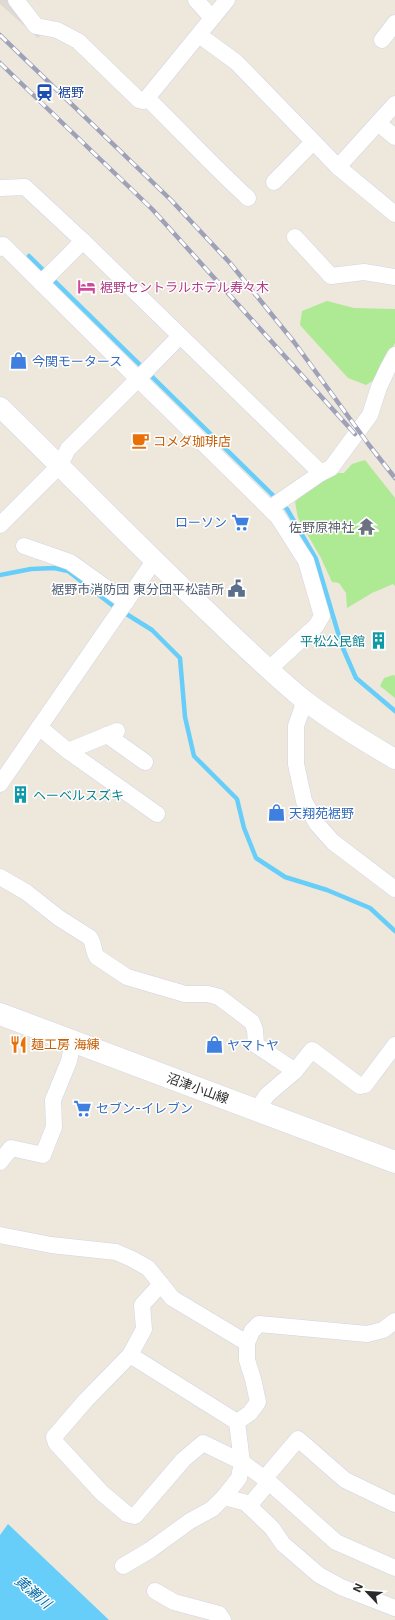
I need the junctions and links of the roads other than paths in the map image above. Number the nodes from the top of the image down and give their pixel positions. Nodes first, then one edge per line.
1 (16, 0) edge
2 (196, 0) edge
3 (227, 0) edge
4 (212, 18) junction
5 (395, 24) edge
6 (199, 35) junction
7 (382, 40) dead end
8 (147, 98) junction
9 (395, 104) edge
10 (378, 123) junction
11 (395, 137) edge
12 (314, 142) junction
13 (338, 167) junction
14 (274, 182) dead end
15 (0, 188) edge
16 (248, 198) dead end
17 (395, 214) edge
18 (295, 237) dead end
19 (83, 241) junction
20 (0, 248) edge
21 (395, 277) edge
22 (46, 278) junction
23 (180, 336) junction
24 (395, 355) edge
25 (143, 374) junction
26 (0, 407) edge
27 (60, 465) junction
28 (321, 473) junction
29 (277, 504) junction
30 (0, 524) edge
31 (24, 546) dead end
32 (154, 561) junction
33 (126, 602) junction
34 (268, 670) junction
35 (305, 700) junction
36 (39, 727) junction
37 (68, 752) junction
38 (395, 759) edge
39 (145, 762) dead end
40 (0, 784) edge
41 (157, 814) dead end
42 (0, 877) edge
43 (395, 889) edge
44 (0, 1014) edge
45 (73, 1042) junction
46 (395, 1045) edge
47 (295, 1071) junction
48 (257, 1110) junction
49 (0, 1141) edge
50 (44, 1153) junction
51 (0, 1162) edge
52 (395, 1162) edge
53 (0, 1235) edge
54 (161, 1284) junction
55 (395, 1321) edge
56 (247, 1343) junction
57 (130, 1355) junction
58 (237, 1422) junction
59 (242, 1462) junction
60 (267, 1480) junction
61 (224, 1497) junction
62 (395, 1504) edge
63 (250, 1506) junction
64 (123, 1566) dead end
65 (395, 1568) edge
66 (155, 1591) dead end
67 (395, 1608) edge
68 (223, 1620) edge

1 - 8 street
2 - 4 street
3 - 4 street
4 - 6 street
5 - 7 street
6 - 8 street
6 - 12 street
8 - 16 street
9 - 10 street
10 - 11 street
10 - 13 street
12 - 13 street
12 - 14 street
13 - 17 street
15 - 19 street
18 - 21 street
19 - 22 street
19 - 23 street
20 - 22 street
22 - 25 street
23 - 25 street
23 - 28 street
24 - 28 street
25 - 27 street
25 - 29 street
26 - 27 street
27 - 30 street
27 - 32 street
28 - 29 street
29 - 34 street
31 - 33 street
32 - 33 street
32 - 34 street
33 - 36 street
34 - 35 street
35 - 38 street
35 - 43 street
36 - 37 street
36 - 40 street
37 - 39 street
37 - 41 street
42 - 47 street
44 - 45 main road, 沼津小山線
45 - 48 main road, 沼津小山線
45 - 50 street
46 - 47 street
47 - 48 street
48 - 52 main road, 沼津小山線
49 - 50 street
50 - 51 street
53 - 54 street
54 - 56 street
54 - 57 street
55 - 56 street
56 - 58 street
57 - 58 street
57 - 59 street
58 - 59 street
59 - 60 street
59 - 61 street
60 - 62 street
60 - 63 street
60 - 65 street
61 - 63 street
61 - 64 street
63 - 67 street
66 - 68 street

